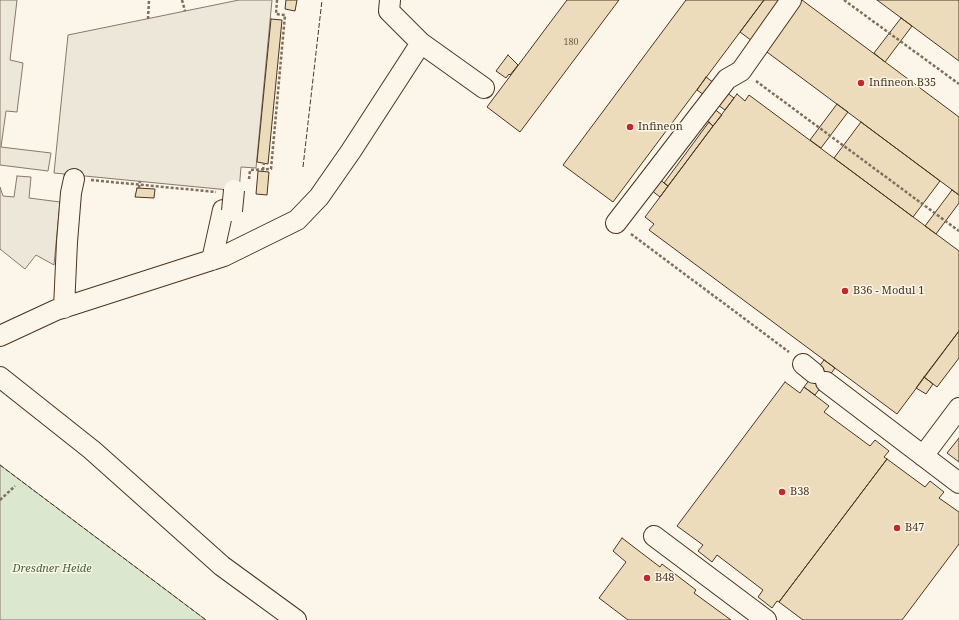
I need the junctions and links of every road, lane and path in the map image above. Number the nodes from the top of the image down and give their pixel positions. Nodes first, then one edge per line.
1 (149, 0) edge
2 (182, 0) edge
3 (276, 0) edge
4 (390, 0) edge
5 (791, 0) edge
6 (844, 0) edge
7 (185, 11) dead end
8 (148, 19) dead end
9 (421, 43) junction
10 (741, 70) junction
11 (959, 84) edge
12 (484, 88) dead end
13 (264, 163) dead end
14 (263, 170) junction
15 (74, 177) joint
16 (140, 181) dead end
17 (139, 188) dead end
18 (231, 196) junction
19 (616, 223) joint
20 (959, 231) edge
21 (218, 258) junction
22 (64, 308) junction
23 (0, 336) edge
24 (814, 373) joint
25 (0, 377) edge
26 (959, 408) edge
27 (923, 456) junction
28 (959, 483) edge
29 (15, 486) dead end
30 (0, 500) edge
31 (654, 536) dead end
32 (296, 620) edge
33 (766, 620) edge

1 - 8 path
2 - 7 path
3 - 14 path
4 - 9 lane
5 - 10 lane
6 - 11 path
9 - 12 lane
9 - 21 lane
10 - 19 lane
10 - 20 path
13 - 14 path
14 - 18 path
15 - 18 path
15 - 22 lane
16 - 17 path, bridge
18 - 21 lane
19 - 24 path
21 - 22 lane
22 - 23 lane
24 - 27 lane
25 - 32 lane
26 - 27 lane
27 - 28 lane
29 - 30 path
31 - 33 lane

